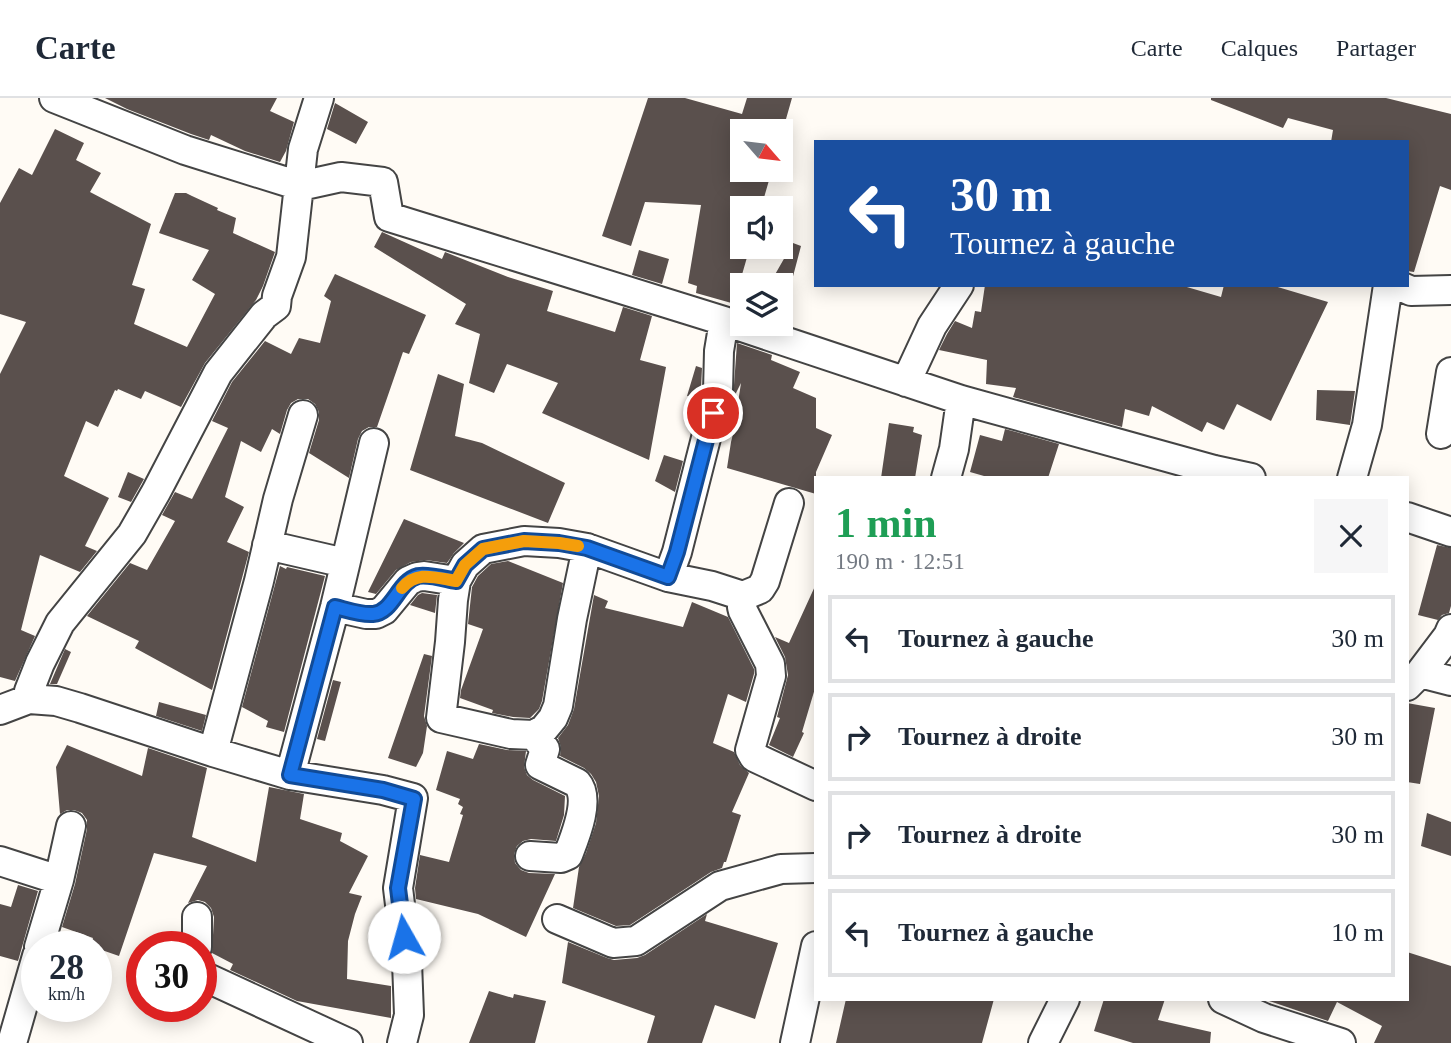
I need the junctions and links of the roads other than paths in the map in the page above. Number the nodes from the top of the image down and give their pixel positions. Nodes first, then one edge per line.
1 (54, 98) edge
2 (319, 98) edge
3 (300, 186) junction
4 (958, 287) edge
5 (1388, 287) edge
6 (1402, 287) edge
7 (1451, 290) edge
8 (724, 321) junction
9 (1451, 372) edge
10 (906, 382) junction
11 (961, 400) junction
12 (303, 415) dead end
13 (1441, 434) dead end
14 (374, 443) dead end
15 (947, 476) edge
16 (1242, 476) edge
17 (1353, 476) edge
18 (789, 503) dead end
19 (1409, 518) edge
20 (1451, 532) edge
21 (267, 545) junction
22 (587, 548) junction
23 (345, 563) junction
24 (668, 577) junction
25 (456, 581) junction
26 (743, 596) junction
27 (335, 607) junction
28 (1451, 629) edge
29 (1414, 680) edge
30 (1451, 681) edge
31 (29, 699) junction
32 (0, 710) edge
33 (534, 735) junction
34 (213, 752) junction
35 (290, 775) junction
36 (814, 785) edge
37 (71, 827) dead end
38 (530, 856) dead end
39 (0, 861) edge
40 (814, 867) edge
41 (59, 880) junction
42 (197, 917) dead end
43 (556, 919) dead end
44 (44, 931) edge
45 (197, 931) edge
46 (814, 955) edge
47 (217, 982) edge
48 (21, 984) edge
49 (12, 1000) edge
50 (1057, 1001) edge
51 (1227, 1001) edge
52 (12, 1043) edge
53 (348, 1043) edge
54 (402, 1043) edge
55 (795, 1043) edge
56 (1043, 1043) edge
57 (1341, 1043) edge

1 - 3 street
2 - 3 street
3 - 8 street
3 - 31 street
4 - 10 street
5 - 17 street
6 - 7 street
8 - 10 street
8 - 24 street
9 - 13 street
10 - 11 street
11 - 15 street
11 - 16 street
12 - 21 street
14 - 23 street
18 - 26 street
19 - 20 street
21 - 23 street
21 - 34 street
22 - 24 street
22 - 25 street
22 - 33 street
23 - 27 street
24 - 26 street
25 - 27 street
25 - 33 street
26 - 36 street
27 - 35 street
28 - 29 street
29 - 30 street
31 - 32 street
31 - 34 street
33 - 38 street
34 - 35 street
35 - 54 street
37 - 41 street
39 - 41 street
40 - 43 street
41 - 44 street
42 - 45 street
46 - 55 street
47 - 53 street
48 - 49 street
49 - 52 street
50 - 56 street
51 - 57 street

